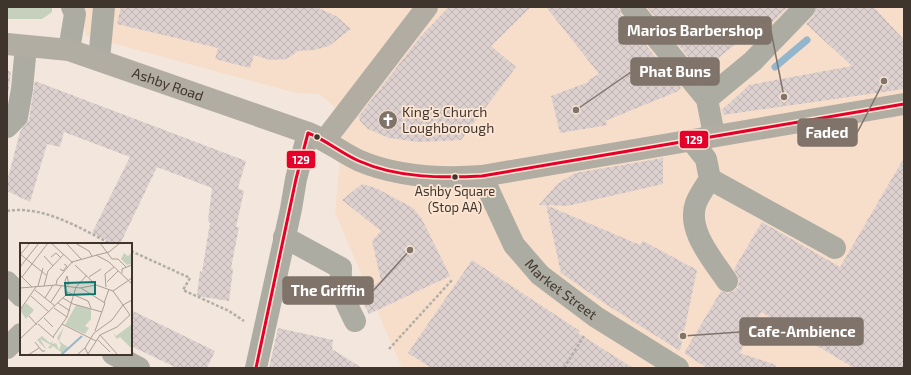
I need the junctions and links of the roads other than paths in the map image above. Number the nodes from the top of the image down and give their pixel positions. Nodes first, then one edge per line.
1 (72, 7) edge
2 (104, 7) edge
3 (428, 7) edge
4 (631, 7) edge
5 (805, 7) edge
6 (16, 45) edge
7 (69, 50) junction
8 (98, 60) junction
9 (707, 99) junction
10 (904, 104) edge
11 (7, 127) edge
12 (714, 135) junction
13 (317, 136) junction
14 (691, 140) junction
15 (482, 176) junction
16 (710, 179) junction
17 (284, 237) junction
18 (835, 248) dead end
19 (727, 281) dead end
20 (7, 282) edge
21 (20, 295) edge
22 (355, 321) dead end
23 (20, 335) edge
24 (7, 348) edge
25 (115, 355) edge
26 (139, 368) edge
27 (256, 368) edge
28 (678, 368) edge

1 - 7 street
2 - 8 street
3 - 13 main road
4 - 9 street
5 - 9 street
6 - 7 main road, Ashby Road
6 - 11 street
7 - 8 main road, Ashby Road
8 - 13 main road, Ashby Road
9 - 12 street
10 - 12 main road, Ashby Road
12 - 14 main road, Ashby Road
13 - 15 main road, Ashby Road
13 - 17 street
14 - 15 main road, Ashby Road
14 - 16 street
15 - 28 street, Market Street
16 - 18 street
16 - 19 street
17 - 22 street
17 - 27 street
20 - 21 street
23 - 24 street
25 - 26 street

